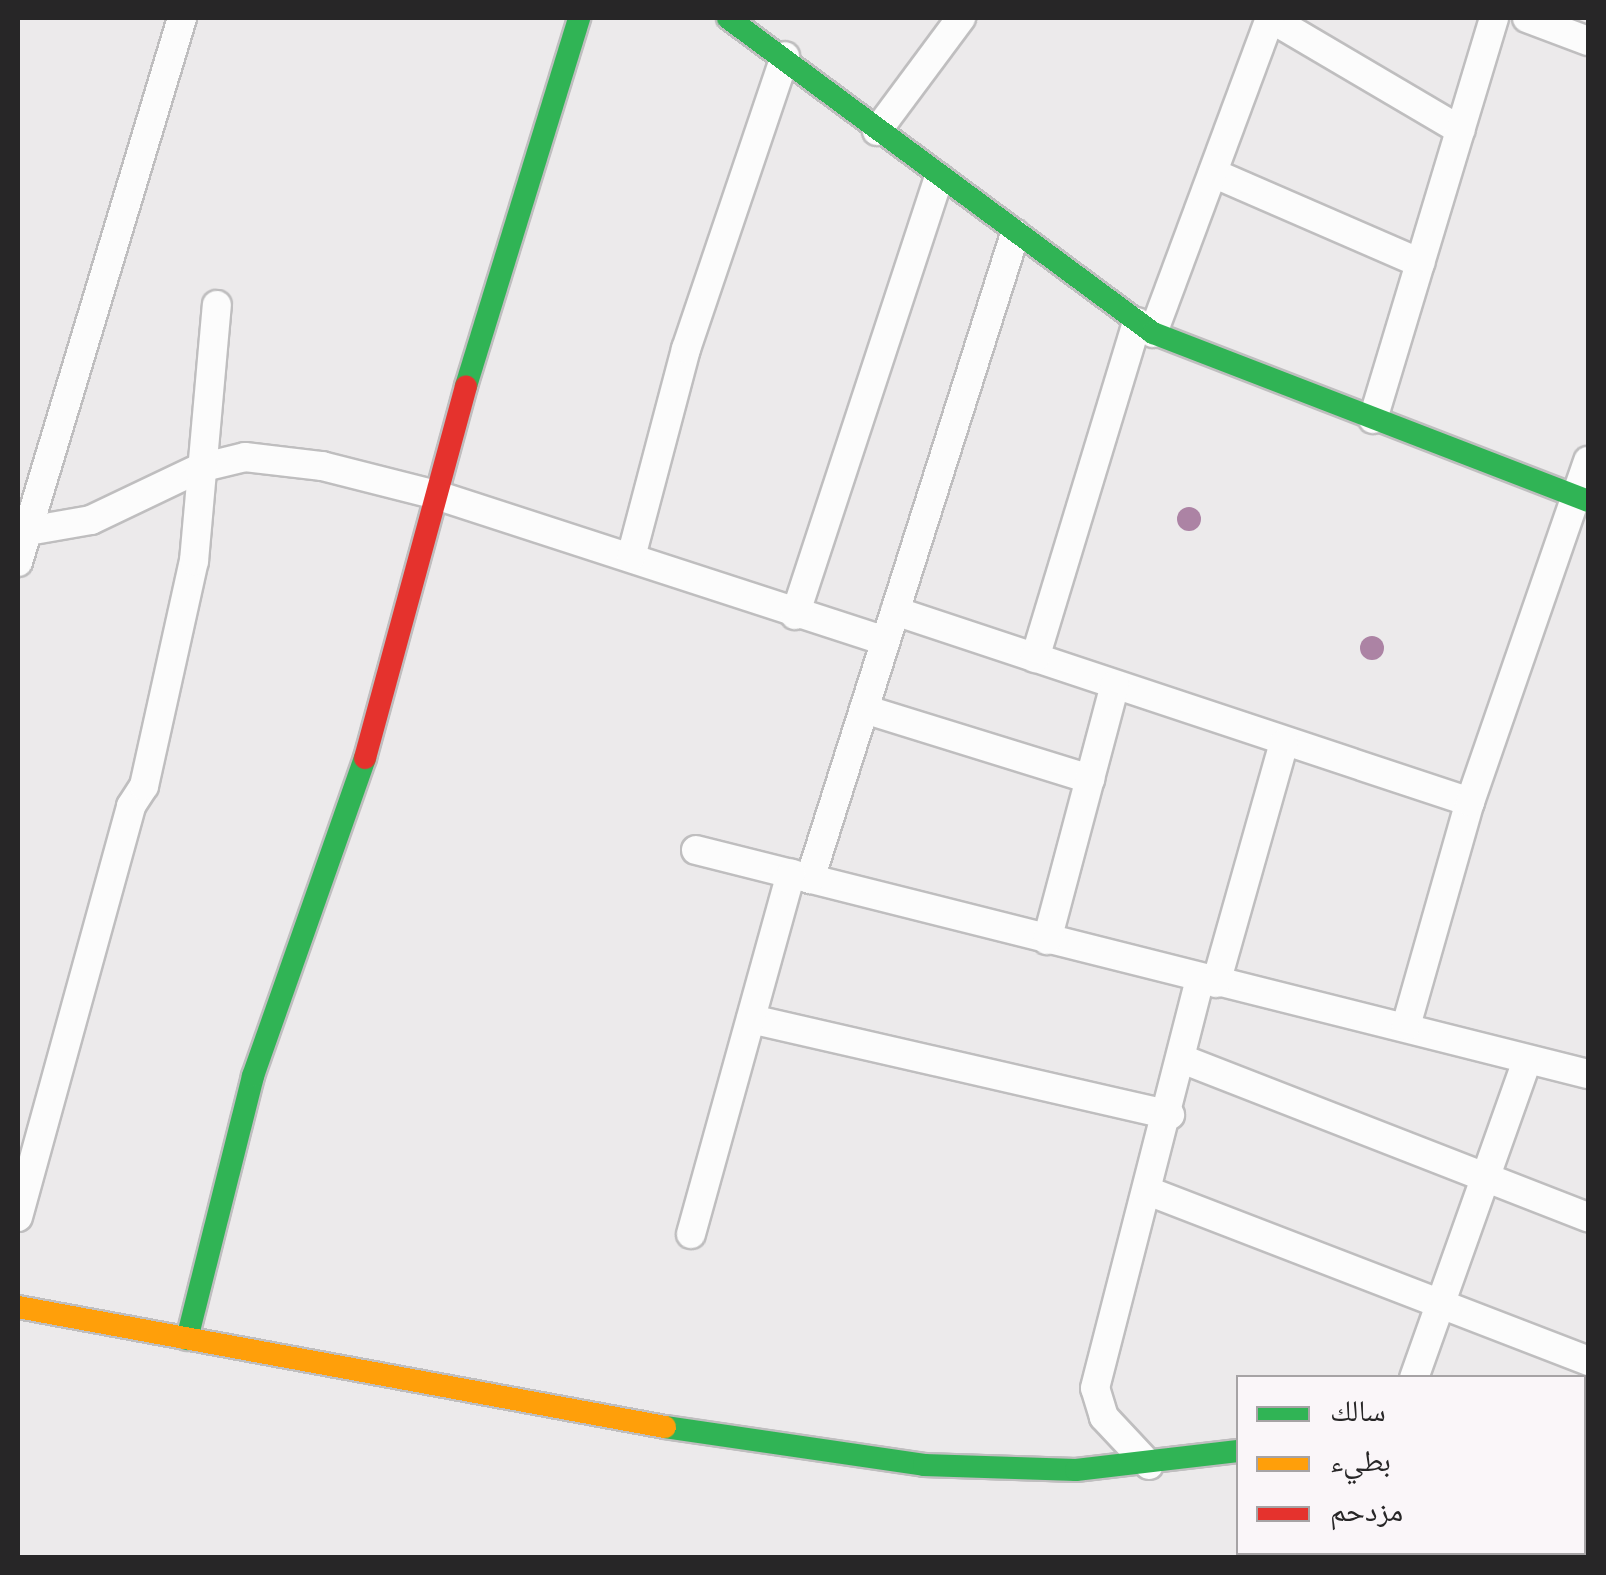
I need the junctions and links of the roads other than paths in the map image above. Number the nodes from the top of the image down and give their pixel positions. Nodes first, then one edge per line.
1 (182, 18) edge
2 (579, 18) edge
3 (728, 18) edge
4 (961, 18) edge
5 (1270, 18) edge
6 (1494, 18) edge
7 (1527, 18) edge
8 (1588, 42) edge
9 (786, 56) junction
10 (1460, 130) junction
11 (878, 131) junction
12 (1212, 173) junction
13 (939, 178) junction
14 (1014, 234) junction
15 (1420, 263) junction
16 (217, 305) dead end
17 (1145, 328) junction
18 (1372, 418) junction
19 (1588, 460) edge
20 (200, 468) junction
21 (433, 494) junction
22 (1583, 497) edge
23 (28, 530) junction
24 (631, 558) junction
25 (18, 562) edge
26 (895, 611) junction
27 (795, 615) junction
28 (885, 641) junction
29 (1035, 658) junction
30 (1115, 686) junction
31 (864, 708) junction
32 (1284, 743) junction
33 (1090, 779) junction
34 (1470, 802) junction
35 (696, 850) dead end
36 (801, 876) junction
37 (1047, 940) junction
38 (1208, 981) junction
39 (751, 1019) junction
40 (1406, 1026) junction
41 (1182, 1060) junction
42 (1527, 1060) junction
43 (1588, 1074) edge
44 (1170, 1116) junction
45 (1488, 1175) junction
46 (1148, 1191) junction
47 (18, 1217) edge
48 (1588, 1217) edge
49 (691, 1234) dead end
50 (1438, 1304) junction
51 (18, 1306) edge
52 (187, 1339) junction
53 (1588, 1361) edge
54 (1415, 1375) edge
55 (1236, 1451) edge
56 (1148, 1465) junction

1 - 23 street
2 - 21 street
3 - 9 street
4 - 11 street
5 - 10 street
5 - 12 street
6 - 10 street
7 - 8 street
9 - 11 street
9 - 24 street
10 - 15 street
11 - 13 street
12 - 15 street
12 - 17 street
13 - 14 street
13 - 27 street
14 - 17 street
14 - 26 street
15 - 18 street
16 - 20 street
17 - 18 street
17 - 29 street
18 - 22 street
19 - 22 street
20 - 21 street
20 - 23 street
20 - 47 street
21 - 24 street
21 - 52 street
22 - 34 street
23 - 25 street
24 - 27 street
26 - 28 street
26 - 29 street
27 - 28 street
28 - 31 street
29 - 30 street
30 - 32 street
30 - 33 street
31 - 33 street
31 - 36 street
32 - 34 street
32 - 38 street
33 - 37 street
34 - 40 street
35 - 36 street
36 - 37 street
36 - 39 street
37 - 38 street
38 - 40 street
38 - 41 street
39 - 44 street
39 - 49 street
40 - 42 street
41 - 44 street
41 - 45 street
42 - 43 street
42 - 45 street
44 - 46 street
45 - 48 street
45 - 50 street
46 - 50 street
46 - 56 street
50 - 53 street
50 - 54 street
51 - 52 street
52 - 56 street
55 - 56 street

